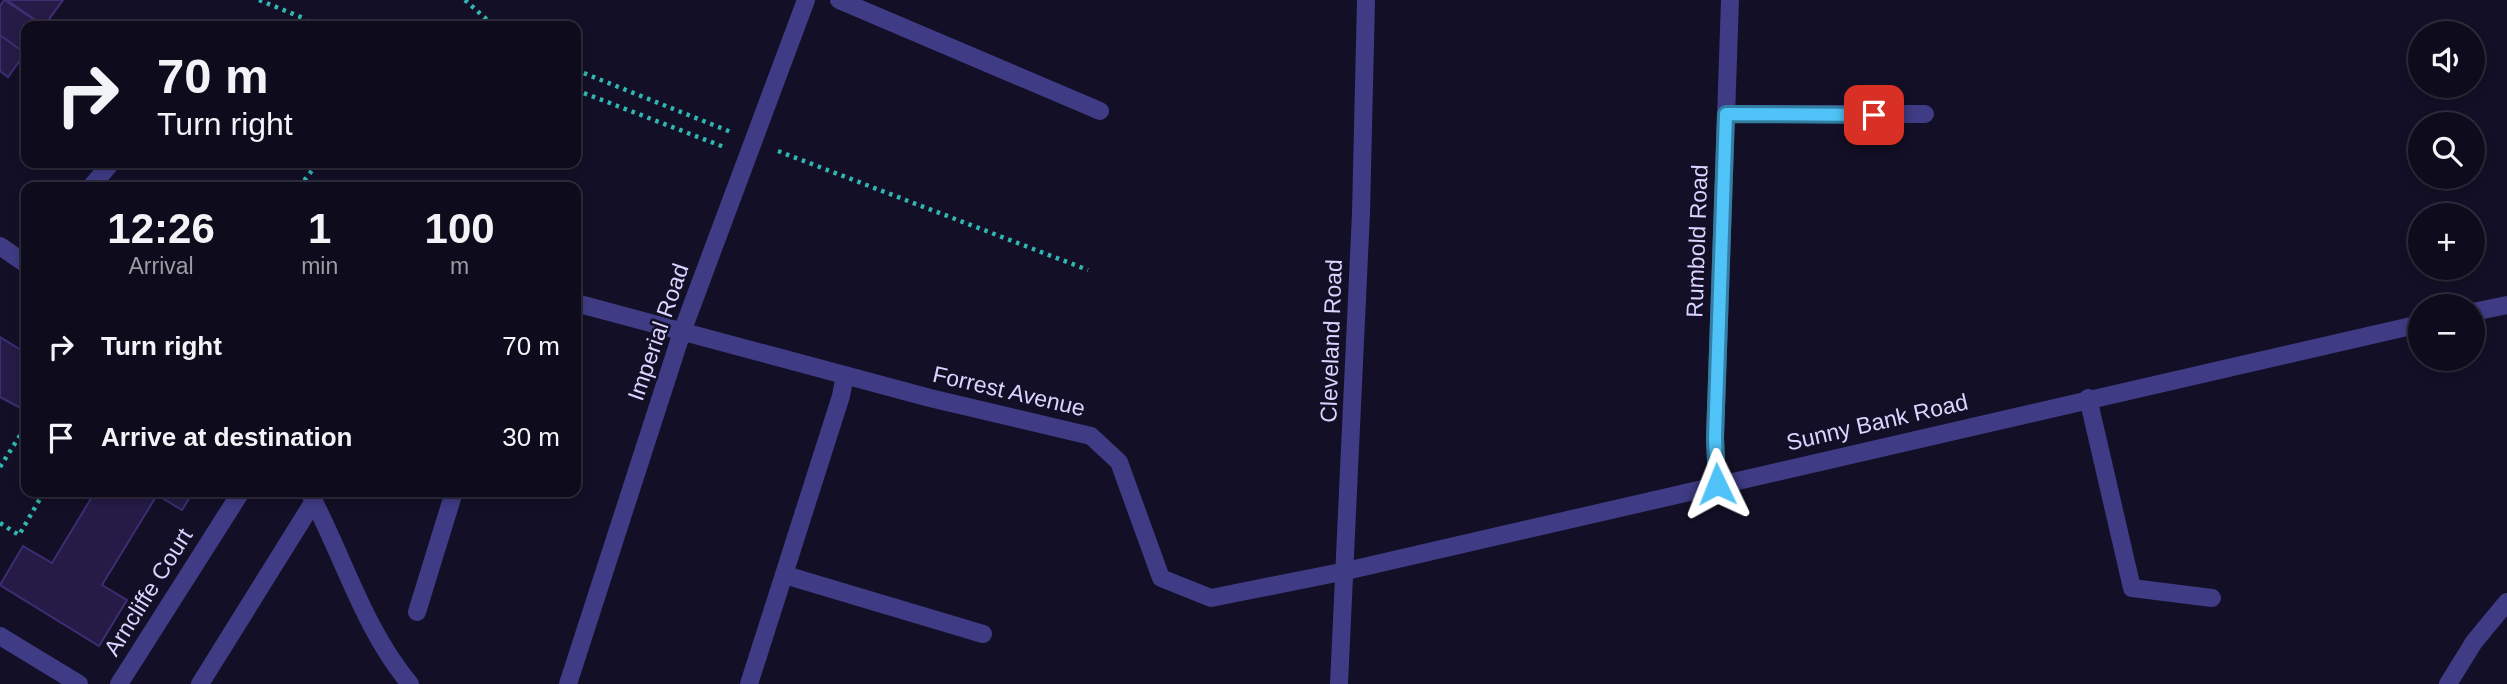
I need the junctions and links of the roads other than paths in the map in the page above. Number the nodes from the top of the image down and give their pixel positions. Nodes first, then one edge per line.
1 (806, 0) edge
2 (839, 0) edge
3 (1366, 0) edge
4 (1730, 0) edge
5 (1100, 110) dead end
6 (1726, 114) junction
7 (1925, 114) dead end
8 (107, 168) edge
9 (95, 182) edge
10 (0, 246) edge
11 (21, 261) edge
12 (581, 304) edge
13 (2507, 305) edge
14 (2485, 310) edge
15 (2408, 327) edge
16 (682, 332) junction
17 (845, 375) junction
18 (2088, 398) junction
19 (1717, 484) junction
20 (239, 497) edge
21 (312, 497) edge
22 (452, 497) edge
23 (1346, 571) junction
24 (785, 575) junction
25 (2212, 598) dead end
26 (2507, 601) edge
27 (417, 612) dead end
28 (984, 634) dead end
29 (0, 636) edge
30 (79, 684) edge
31 (119, 684) edge
32 (200, 684) edge
33 (410, 684) edge
34 (568, 684) edge
35 (749, 684) edge
36 (1339, 684) edge
37 (2448, 684) edge

1 - 16 street, Imperial Road
2 - 5 street
3 - 23 street, Cleveland Road
4 - 6 street, Rumbold Road
6 - 7 street
6 - 19 street, Rumbold Road
8 - 9 street
10 - 11 street
12 - 16 street, Forrest Avenue
13 - 14 street
15 - 18 street, Sunny Bank Road
16 - 17 street, Forrest Avenue
16 - 34 street, Imperial Road
17 - 23 street, Forrest Avenue
17 - 24 street
18 - 19 street, Sunny Bank Road
18 - 25 street
19 - 23 street, Sunny Bank Road
20 - 31 street, Arncliffe Court
21 - 32 street
21 - 33 street
22 - 27 street
23 - 36 street, Cleveland Road
24 - 28 street
24 - 35 street
26 - 37 street
29 - 30 street

